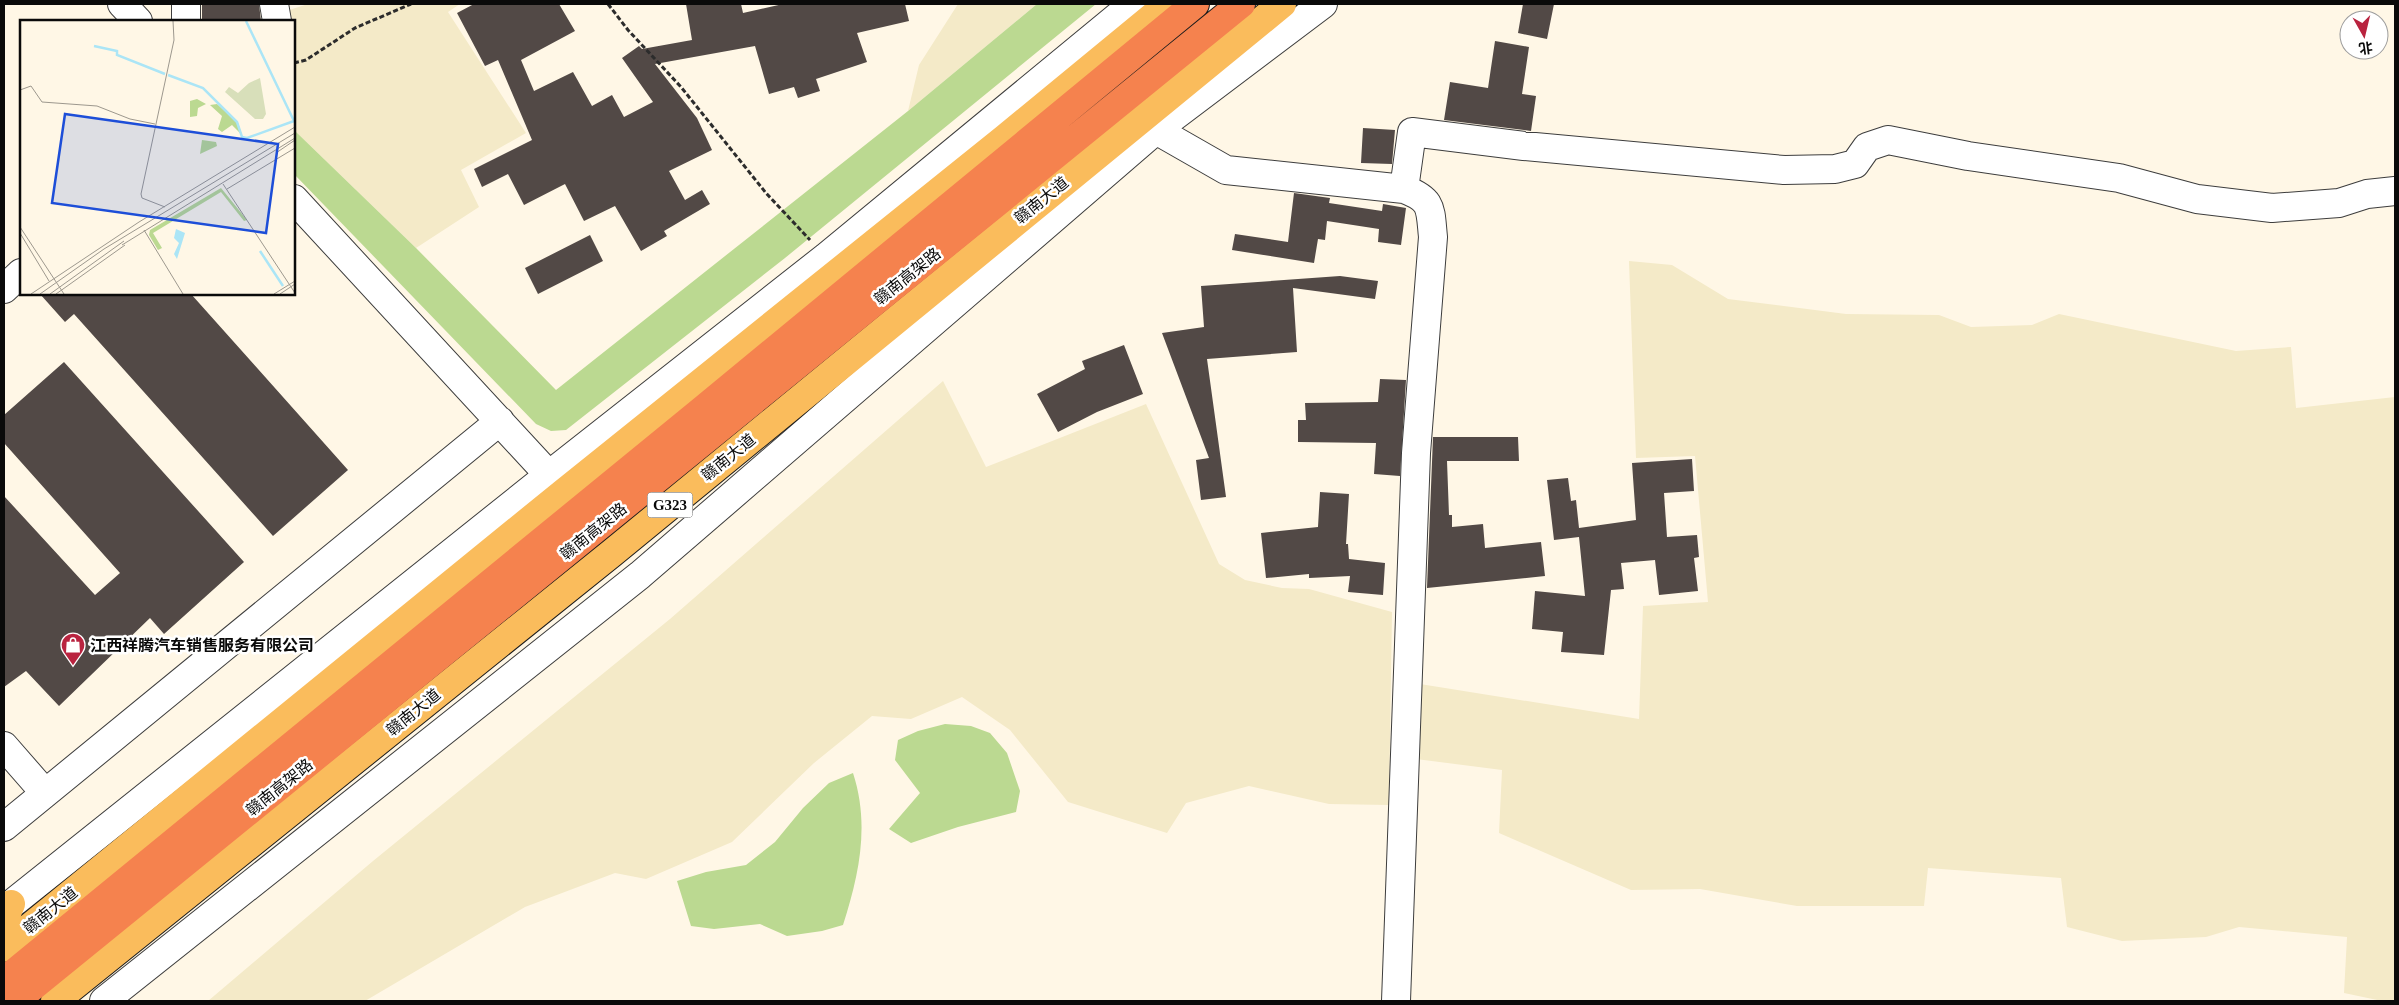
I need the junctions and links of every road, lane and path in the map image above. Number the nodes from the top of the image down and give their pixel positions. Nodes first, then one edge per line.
1 (122, 4) edge
2 (186, 4) edge
3 (274, 4) edge
4 (411, 4) edge
5 (608, 4) edge
6 (1133, 4) edge
7 (1168, 4) edge
8 (1195, 4) edge
9 (1241, 4) edge
10 (1282, 4) edge
11 (1323, 4) edge
12 (137, 20) edge
13 (186, 20) edge
14 (277, 20) edge
15 (295, 63) edge
16 (1156, 130) junction
17 (1404, 189) junction
18 (2395, 191) edge
19 (295, 200) edge
20 (826, 257) junction
21 (20, 274) edge
22 (4, 289) edge
23 (500, 422) junction
24 (549, 475) junction
25 (4, 746) edge
26 (45, 793) junction
27 (4, 827) edge
28 (6, 911) edge
29 (4, 948) edge
30 (4, 981) edge
31 (15, 1001) edge
32 (55, 1001) edge
33 (104, 1001) edge
34 (1396, 1001) edge

1 - 12 street
2 - 13 street
3 - 14 street
4 - 15 path
5 - 20 path
6 - 20 street
7 - 29 main road, 赣南大道
8 - 30 highway, 赣南高架路
9 - 31 highway, 赣南高架路
10 - 32 main road, 赣南大道 / G323
11 - 16 street
16 - 17 street
16 - 33 street
17 - 18 street
17 - 34 street
19 - 23 street
20 - 24 street
21 - 22 street
23 - 24 street
23 - 26 street
24 - 28 street
25 - 26 street
26 - 27 street

